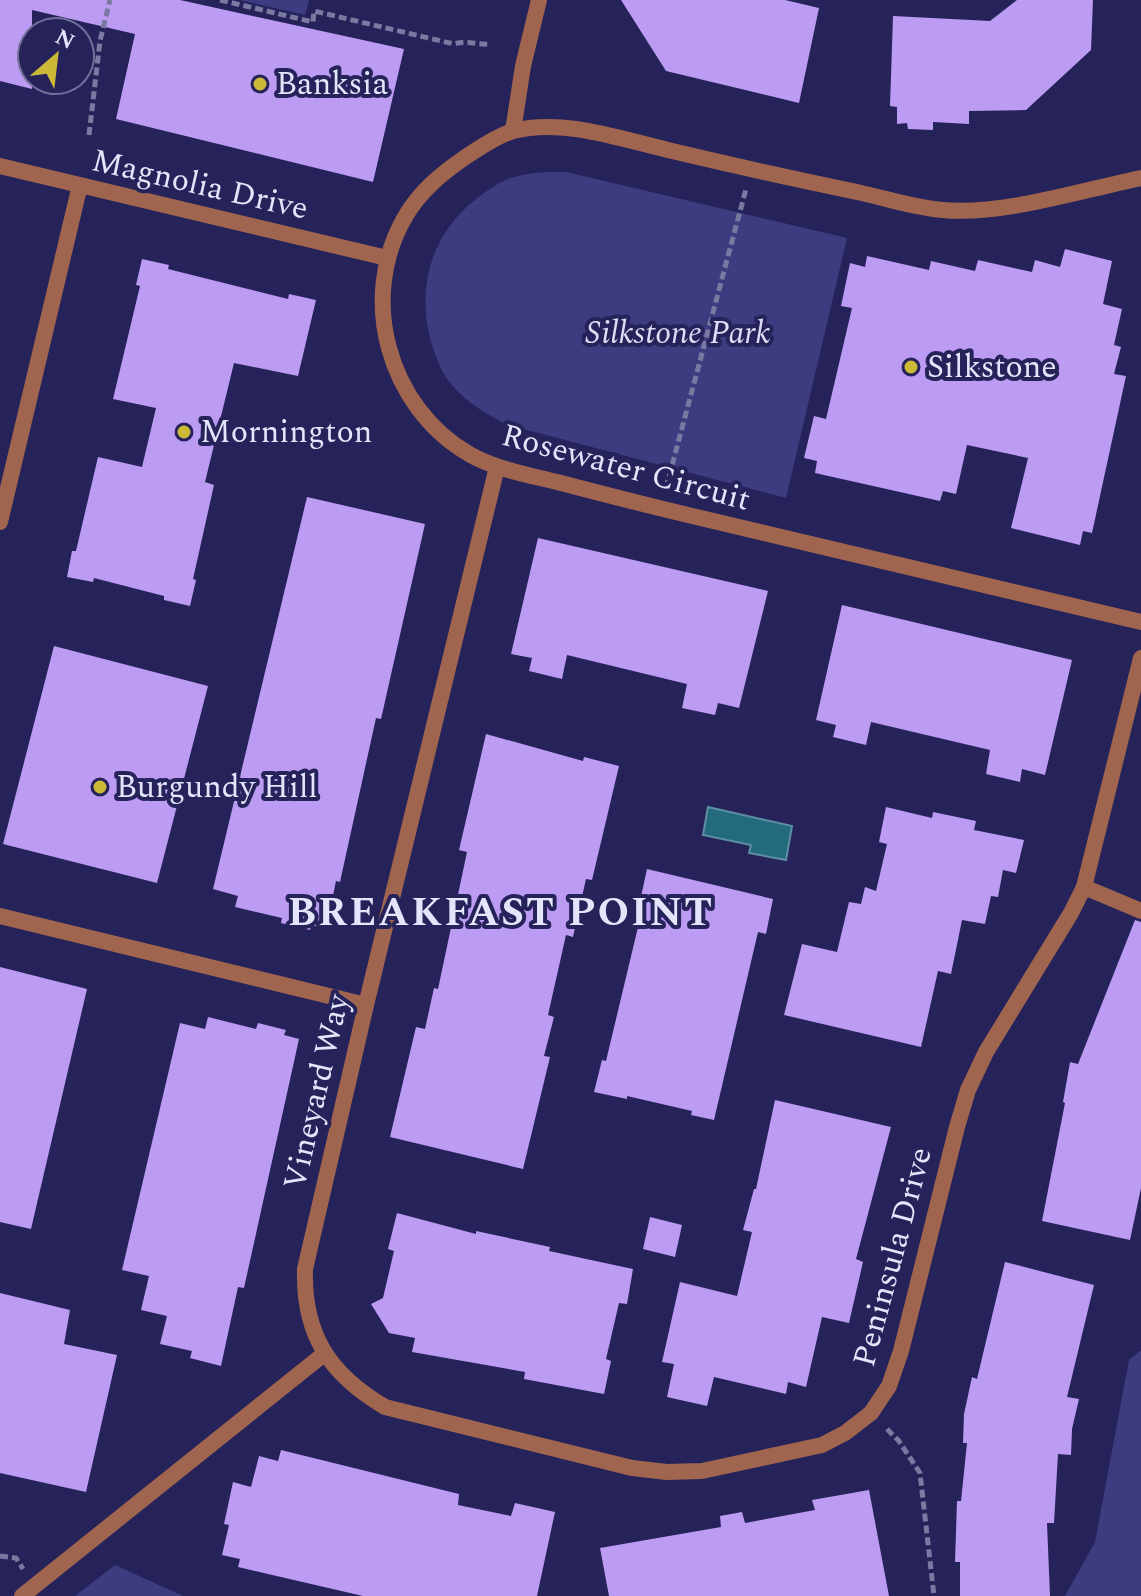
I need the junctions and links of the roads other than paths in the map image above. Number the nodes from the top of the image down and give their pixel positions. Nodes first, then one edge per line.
1 (539, 0) edge
2 (513, 131) junction
3 (0, 166) edge
4 (1141, 178) edge
5 (80, 185) junction
6 (387, 258) junction
7 (497, 467) junction
8 (0, 522) edge
9 (1141, 622) edge
10 (1141, 658) edge
11 (1084, 887) junction
12 (1141, 911) edge
13 (0, 916) edge
14 (366, 1005) junction
15 (324, 1354) junction
16 (22, 1596) edge

1 - 2 street
2 - 4 street, Rosewater Circuit
2 - 6 street, Rosewater Circuit
3 - 5 street, Magnolia Drive
5 - 6 street, Magnolia Drive
5 - 8 street
6 - 7 street, Rosewater Circuit
7 - 9 street, Rosewater Circuit
7 - 14 street, Vineyard Way
10 - 11 street, Peninsula Drive
11 - 12 street
11 - 15 street, Peninsula Drive
13 - 14 street
14 - 15 street, Vineyard Way
15 - 16 street

